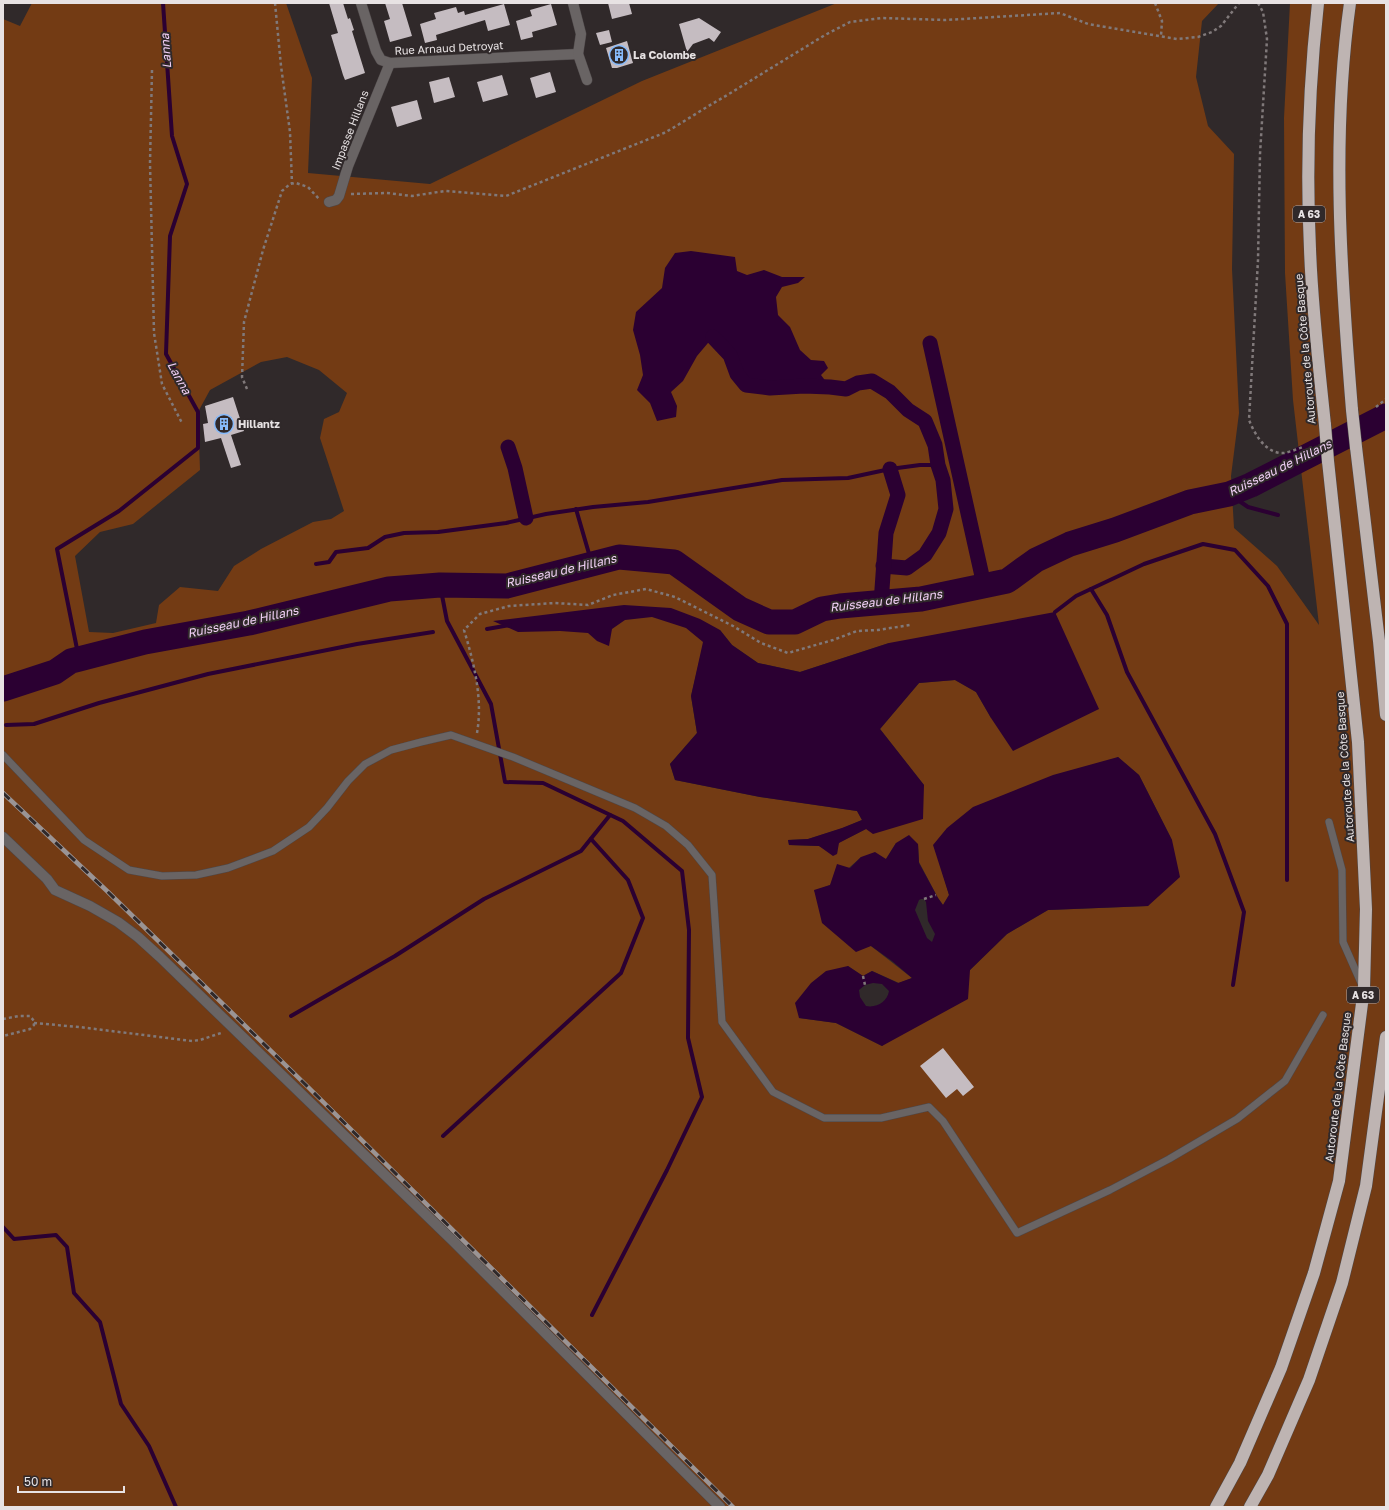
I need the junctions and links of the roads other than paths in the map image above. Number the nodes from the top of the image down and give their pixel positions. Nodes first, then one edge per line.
1 (361, 3) edge
2 (573, 3) edge
3 (1318, 3) edge
4 (1350, 3) edge
5 (578, 54) junction
6 (390, 63) junction
7 (587, 80) dead end
8 (329, 202) road end
9 (1386, 715) edge
10 (3, 755) edge
11 (1329, 822) dead end
12 (3, 838) edge
13 (1364, 988) junction
14 (1323, 1015) dead end
15 (1386, 1037) edge
16 (720, 1507) edge
17 (1216, 1507) edge
18 (1250, 1507) edge

1 - 6 street, Rue Arnaud Detroyat
2 - 5 street
3 - 13 highway, Autoroute de la Côte Basque / A 63, bridge
4 - 9 highway, A 63, bridge
5 - 6 street, Rue Arnaud Detroyat
5 - 7 street
6 - 8 street, Impasse Hillans
10 - 14 lane
11 - 13 lane
12 - 16 street
13 - 17 highway, Autoroute de la Côte Basque / A 63
15 - 18 highway

